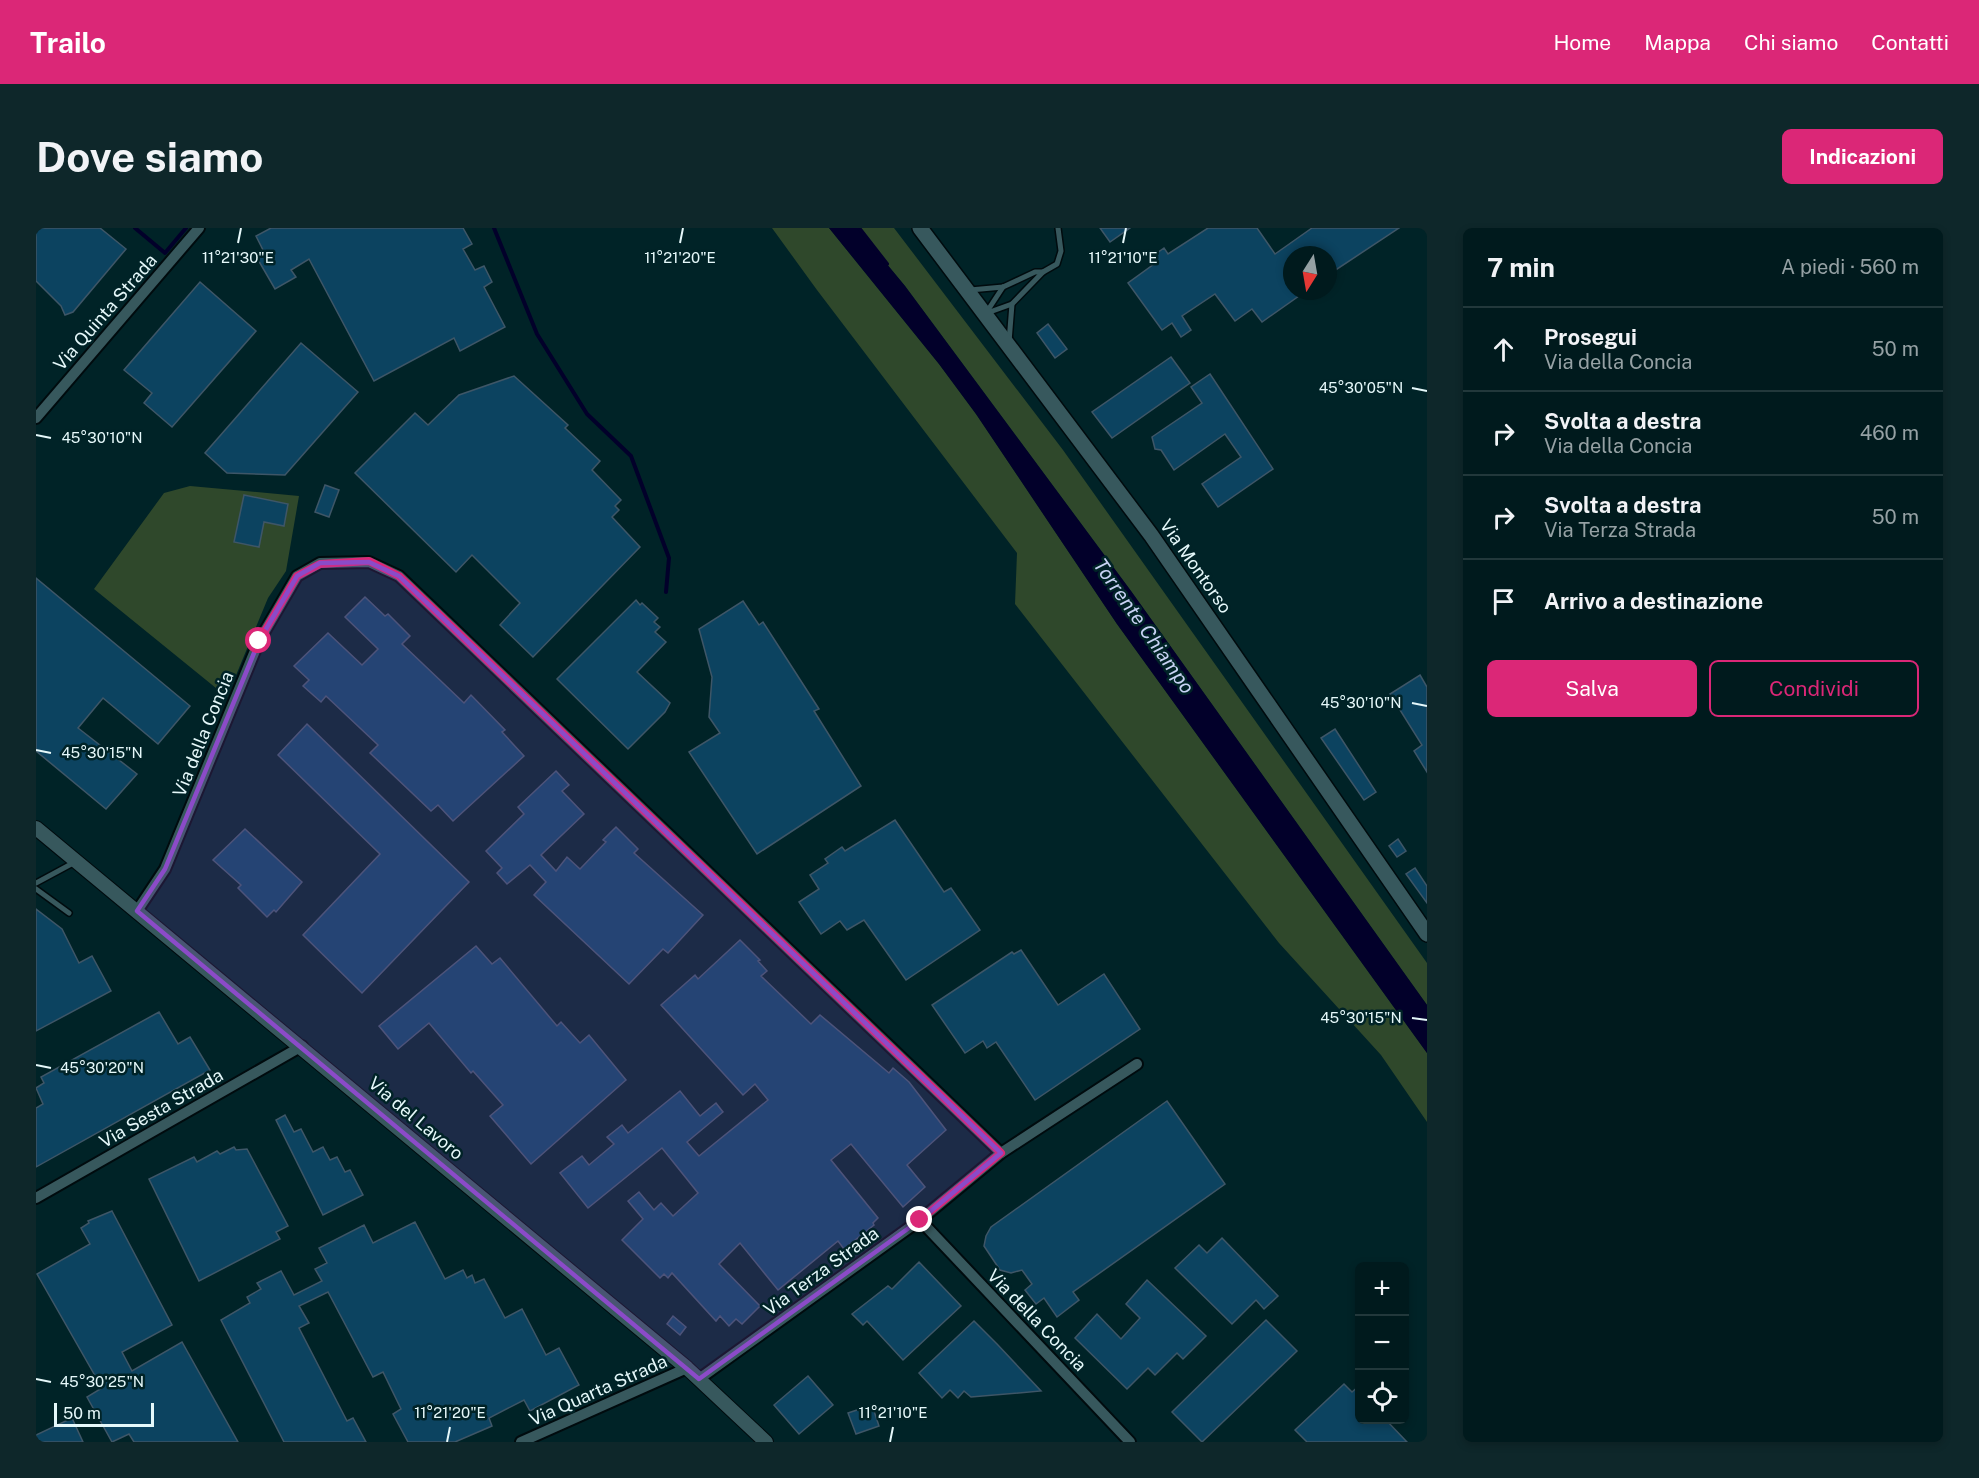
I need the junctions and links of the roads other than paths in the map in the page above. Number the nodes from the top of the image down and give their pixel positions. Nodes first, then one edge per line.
1 (199, 228) edge
2 (920, 228) edge
3 (1058, 228) edge
4 (1043, 272) junction
5 (1003, 287) junction
6 (968, 290) junction
7 (1011, 304) junction
8 (986, 313) junction
9 (1008, 343) junction
10 (36, 418) edge
11 (36, 828) edge
12 (76, 861) junction
13 (36, 883) edge
14 (36, 889) edge
15 (138, 911) junction
16 (69, 913) dead end
17 (1425, 929) edge
18 (302, 1046) junction
19 (1137, 1064) dead end
20 (1001, 1153) junction
21 (36, 1198) edge
22 (920, 1220) junction
23 (687, 1368) junction
24 (699, 1379) junction
25 (521, 1442) edge
26 (766, 1442) edge
27 (1131, 1442) edge

1 - 10 street, Via Quinta Strada
2 - 6 main road, Via Montorso
3 - 4 lane
4 - 5 lane
4 - 7 lane
5 - 6 lane
5 - 8 lane
6 - 8 main road, Via Montorso
7 - 8 lane
7 - 9 lane
8 - 9 main road, Via Montorso
9 - 17 main road, Via Montorso
11 - 12 street, Via del Lavoro
12 - 13 lane
12 - 15 street, Via del Lavoro
14 - 16 lane
15 - 18 street, Via del Lavoro
15 - 20 street, Via della Concia
18 - 21 street, Via Sesta Strada
18 - 23 street, Via del Lavoro
19 - 20 street, Via Terza Strada
20 - 22 street, Via Terza Strada
22 - 24 street, Via Terza Strada
22 - 27 street, Via della Concia
23 - 24 street, Via del Lavoro
23 - 25 street, Via Quarta Strada
24 - 26 street, Via del Lavoro

